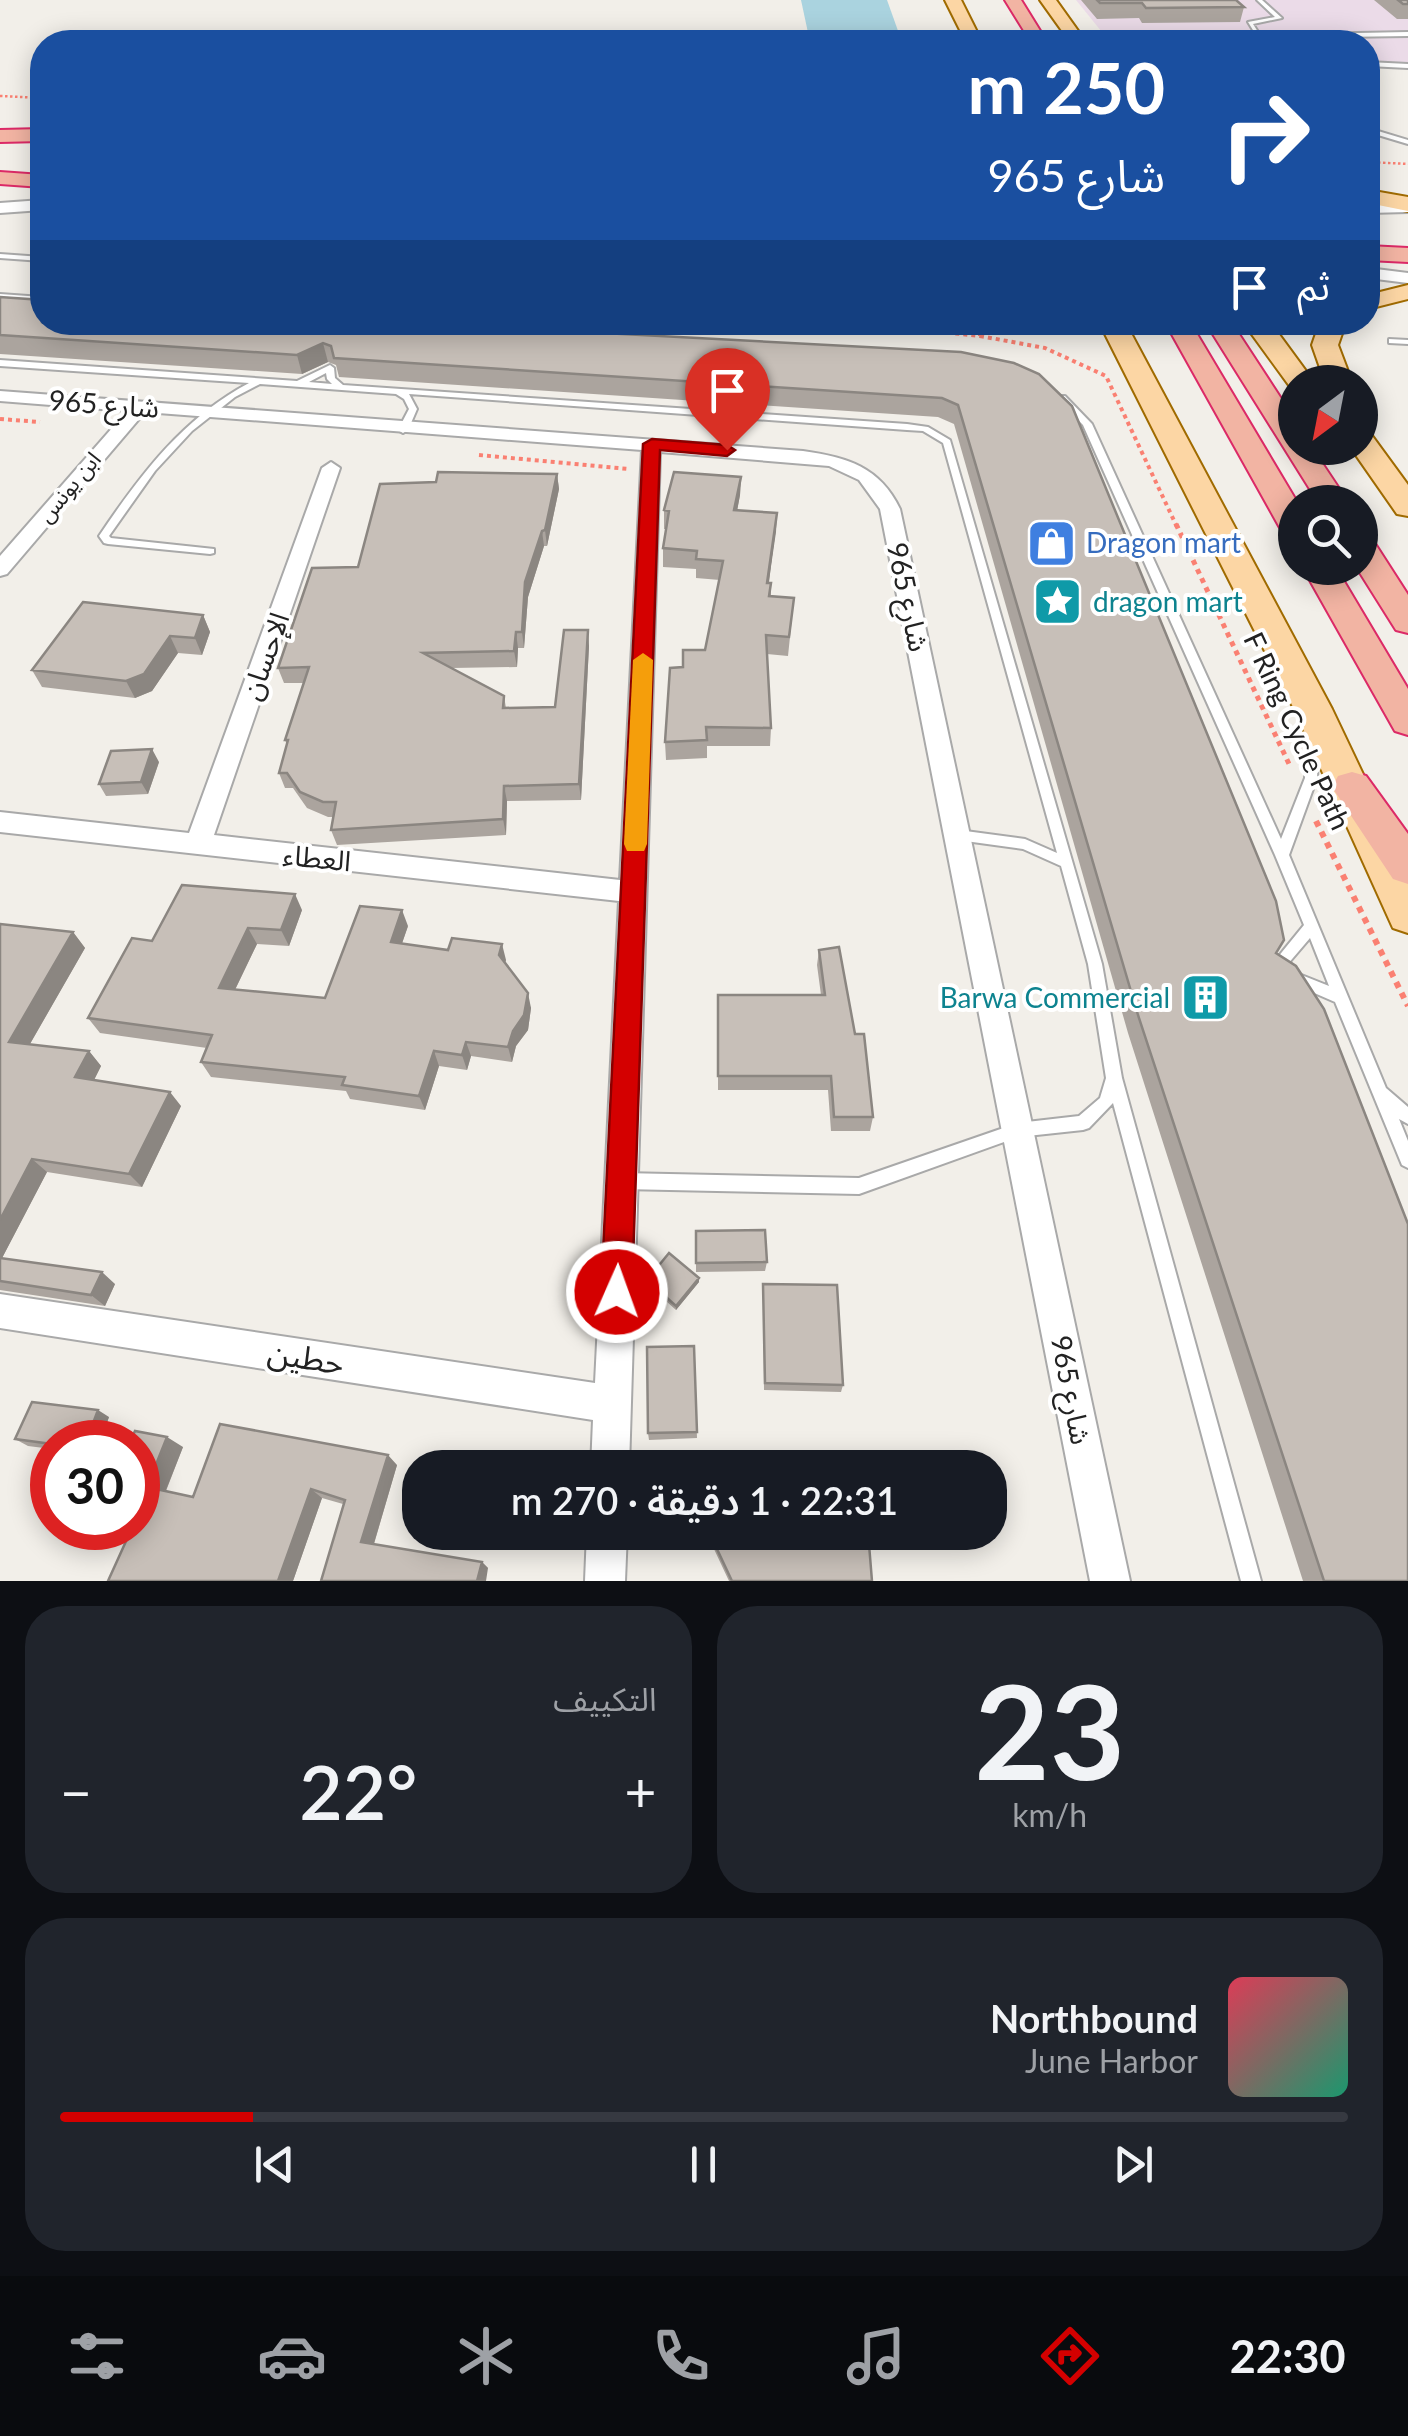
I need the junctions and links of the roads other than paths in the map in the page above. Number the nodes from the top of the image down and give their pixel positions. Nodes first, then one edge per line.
1 (1013, 0) edge
2 (1048, 0) edge
3 (1259, 0) edge
4 (957, 8) edge
5 (975, 30) edge
6 (1032, 30) edge
7 (1069, 30) edge
8 (1255, 30) edge
9 (1380, 34) edge
10 (1408, 34) edge
11 (1380, 65) edge
12 (1408, 66) edge
13 (0, 134) edge
14 (1380, 134) edge
15 (30, 135) edge
16 (1408, 142) edge
17 (0, 157) edge
18 (30, 159) edge
19 (0, 178) edge
20 (30, 180) edge
21 (0, 199) edge
22 (30, 203) edge
23 (1380, 203) edge
24 (30, 205) edge
25 (1408, 205) edge
26 (0, 208) edge
27 (1408, 234) edge
28 (1380, 251) edge
29 (1408, 254) edge
30 (0, 256) edge
31 (1380, 257) edge
32 (30, 258) edge
33 (1380, 264) edge
34 (1408, 279) edge
35 (1408, 292) edge
36 (0, 296) edge
37 (30, 298) edge
38 (1380, 299) edge
39 (1098, 335) edge
40 (1119, 335) edge
41 (1141, 335) edge
42 (1185, 335) edge
43 (1227, 335) edge
44 (1266, 335) edge
45 (1287, 335) edge
46 (1329, 335) edge
47 (1392, 340) dead end
48 (1408, 342) edge
49 (0, 363) edge
50 (1288, 365) edge
51 (1308, 365) edge
52 (1333, 365) edge
53 (258, 382) junction
54 (399, 392) junction
55 (1050, 392) edge
56 (0, 396) edge
57 (140, 407) junction
58 (208, 412) junction
59 (1278, 416) edge
60 (403, 430) junction
61 (652, 444) junction
62 (1378, 459) edge
63 (1375, 465) edge
64 (1378, 465) edge
65 (332, 468) dead end
66 (1191, 473) junction
67 (1387, 478) junction
68 (1278, 496) edge
69 (1408, 507) edge
70 (210, 551) dead end
71 (0, 569) edge
72 (1378, 574) edge
73 (1329, 585) edge
74 (1408, 622) edge
75 (1314, 709) junction
76 (1408, 722) edge
77 (1352, 787) junction
78 (0, 822) edge
79 (958, 835) junction
80 (198, 844) junction
81 (1282, 854) junction
82 (1066, 864) junction
83 (1408, 867) edge
84 (633, 892) junction
85 (1408, 915) edge
86 (1310, 928) junction
87 (1339, 998) junction
88 (1114, 1078) junction
89 (1377, 1089) junction
90 (1408, 1117) edge
91 (1018, 1130) junction
92 (1408, 1160) edge
93 (621, 1181) junction
94 (0, 1311) edge
95 (612, 1404) junction
96 (611, 1450) edge
97 (606, 1550) edge
98 (605, 1581) edge
99 (1110, 1581) edge
100 (1252, 1581) edge

1 - 6 highway
2 - 7 main road
3 - 8 lane
4 - 5 main road
9 - 10 lane
11 - 12 lane
13 - 15 highway
14 - 16 lane
17 - 18 highway
19 - 20 highway
21 - 22 street
23 - 25 main road
24 - 26 street
27 - 28 highway
29 - 31 highway
30 - 32 lane
33 - 34 street
35 - 38 main road
36 - 37 lane
39 - 66 main road
40 - 66 main road
41 - 66 main road
42 - 68 highway
43 - 59 highway
44 - 50 main road
45 - 51 main road
46 - 52 main road
47 - 48 lane
49 - 53 lane
53 - 54 lane
53 - 58 lane
54 - 60 lane
54 - 82 lane
55 - 81 lane
56 - 57 street, شارع 965
57 - 58 street, شارع 965
57 - 71 street, ابن يونس
58 - 60 street, شارع 965
58 - 70 lane
60 - 61 street, شارع 965
61 - 79 street, شارع 965
61 - 84 street
62 - 67 main road
63 - 67 main road
64 - 67 main road
65 - 80 street, الإحسان
66 - 75 main road
67 - 69 main road
72 - 74 highway
73 - 76 highway
75 - 77 main road
75 - 81 lane
77 - 83 highway
77 - 85 main road
78 - 80 street, العطاء
79 - 82 lane
79 - 91 street, شارع 965
80 - 84 street, العطاء
81 - 86 lane
82 - 88 lane
84 - 93 street
86 - 87 lane
86 - 87 lane
87 - 89 lane
88 - 91 lane
88 - 100 lane
89 - 90 lane
89 - 92 lane
91 - 93 lane
91 - 99 street, شارع 965
93 - 95 street
94 - 95 street, حطين
95 - 96 street
97 - 98 street

